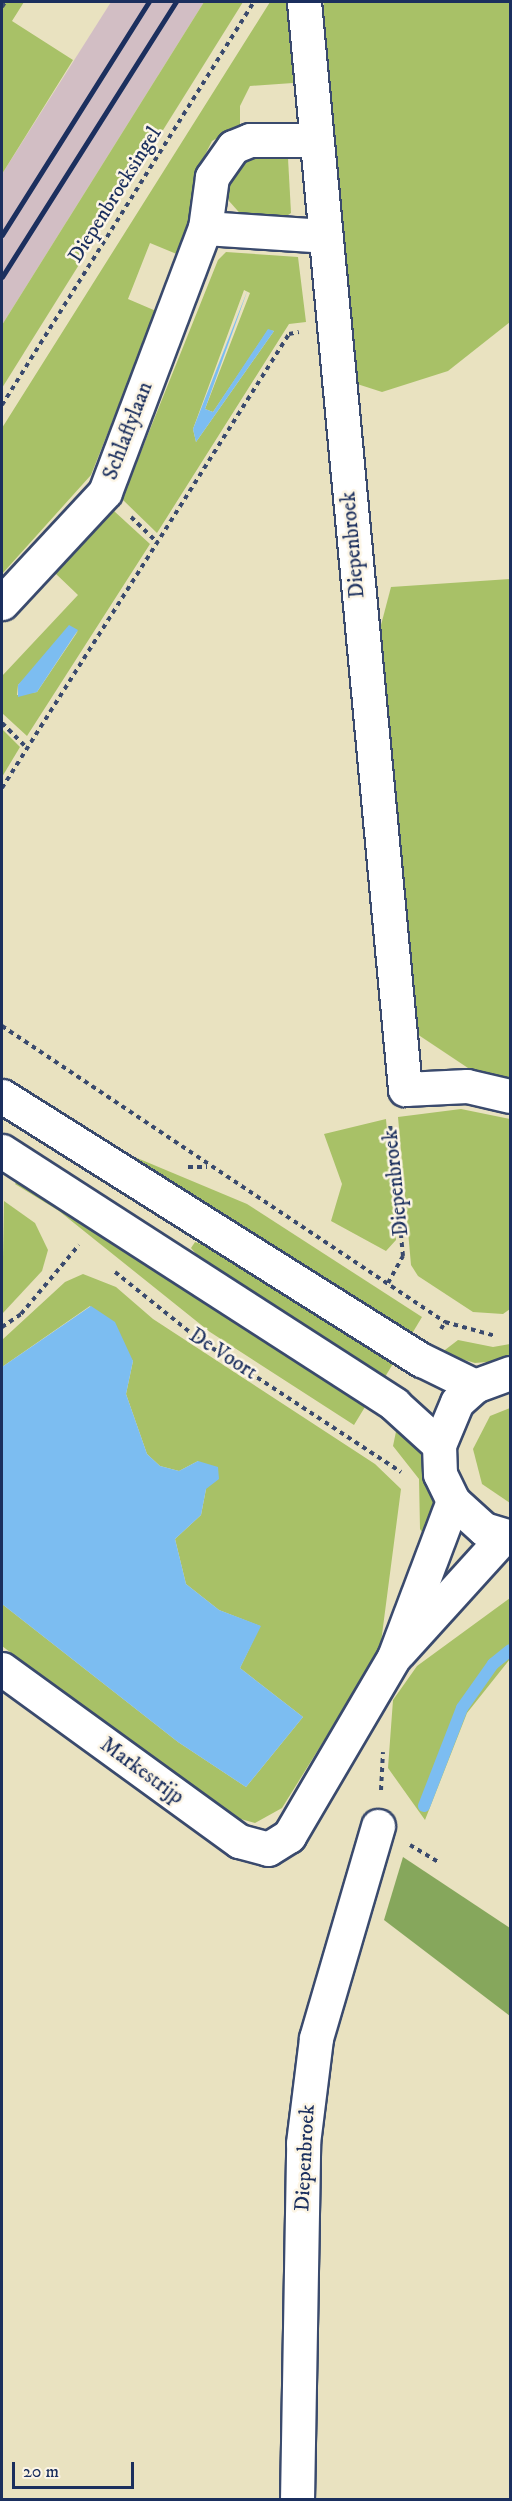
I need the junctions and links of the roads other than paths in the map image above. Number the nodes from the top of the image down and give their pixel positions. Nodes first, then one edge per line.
1 (304, 2) edge
2 (315, 140) junction
3 (205, 228) junction
4 (324, 236) junction
5 (2, 603) edge
6 (2, 1096) edge
7 (510, 1096) edge
8 (2, 1151) edge
9 (510, 1373) edge
10 (475, 1386) junction
11 (439, 1445) junction
12 (453, 1502) junction
13 (507, 1536) edge
14 (394, 1657) junction
15 (2, 1669) edge
16 (378, 1826) dead end
17 (297, 2499) edge

1 - 2 street, Diepenbroek
2 - 3 street, Schlaflylaan
2 - 4 street, Diepenbroek
3 - 4 street
3 - 5 street, Schlaflylaan
4 - 7 street, Diepenbroek
6 - 10 street
8 - 11 street
9 - 10 street
10 - 11 street
11 - 12 street
12 - 13 street
12 - 14 street
13 - 14 street
14 - 15 street, Markestrijp
16 - 17 street, Diepenbroek

